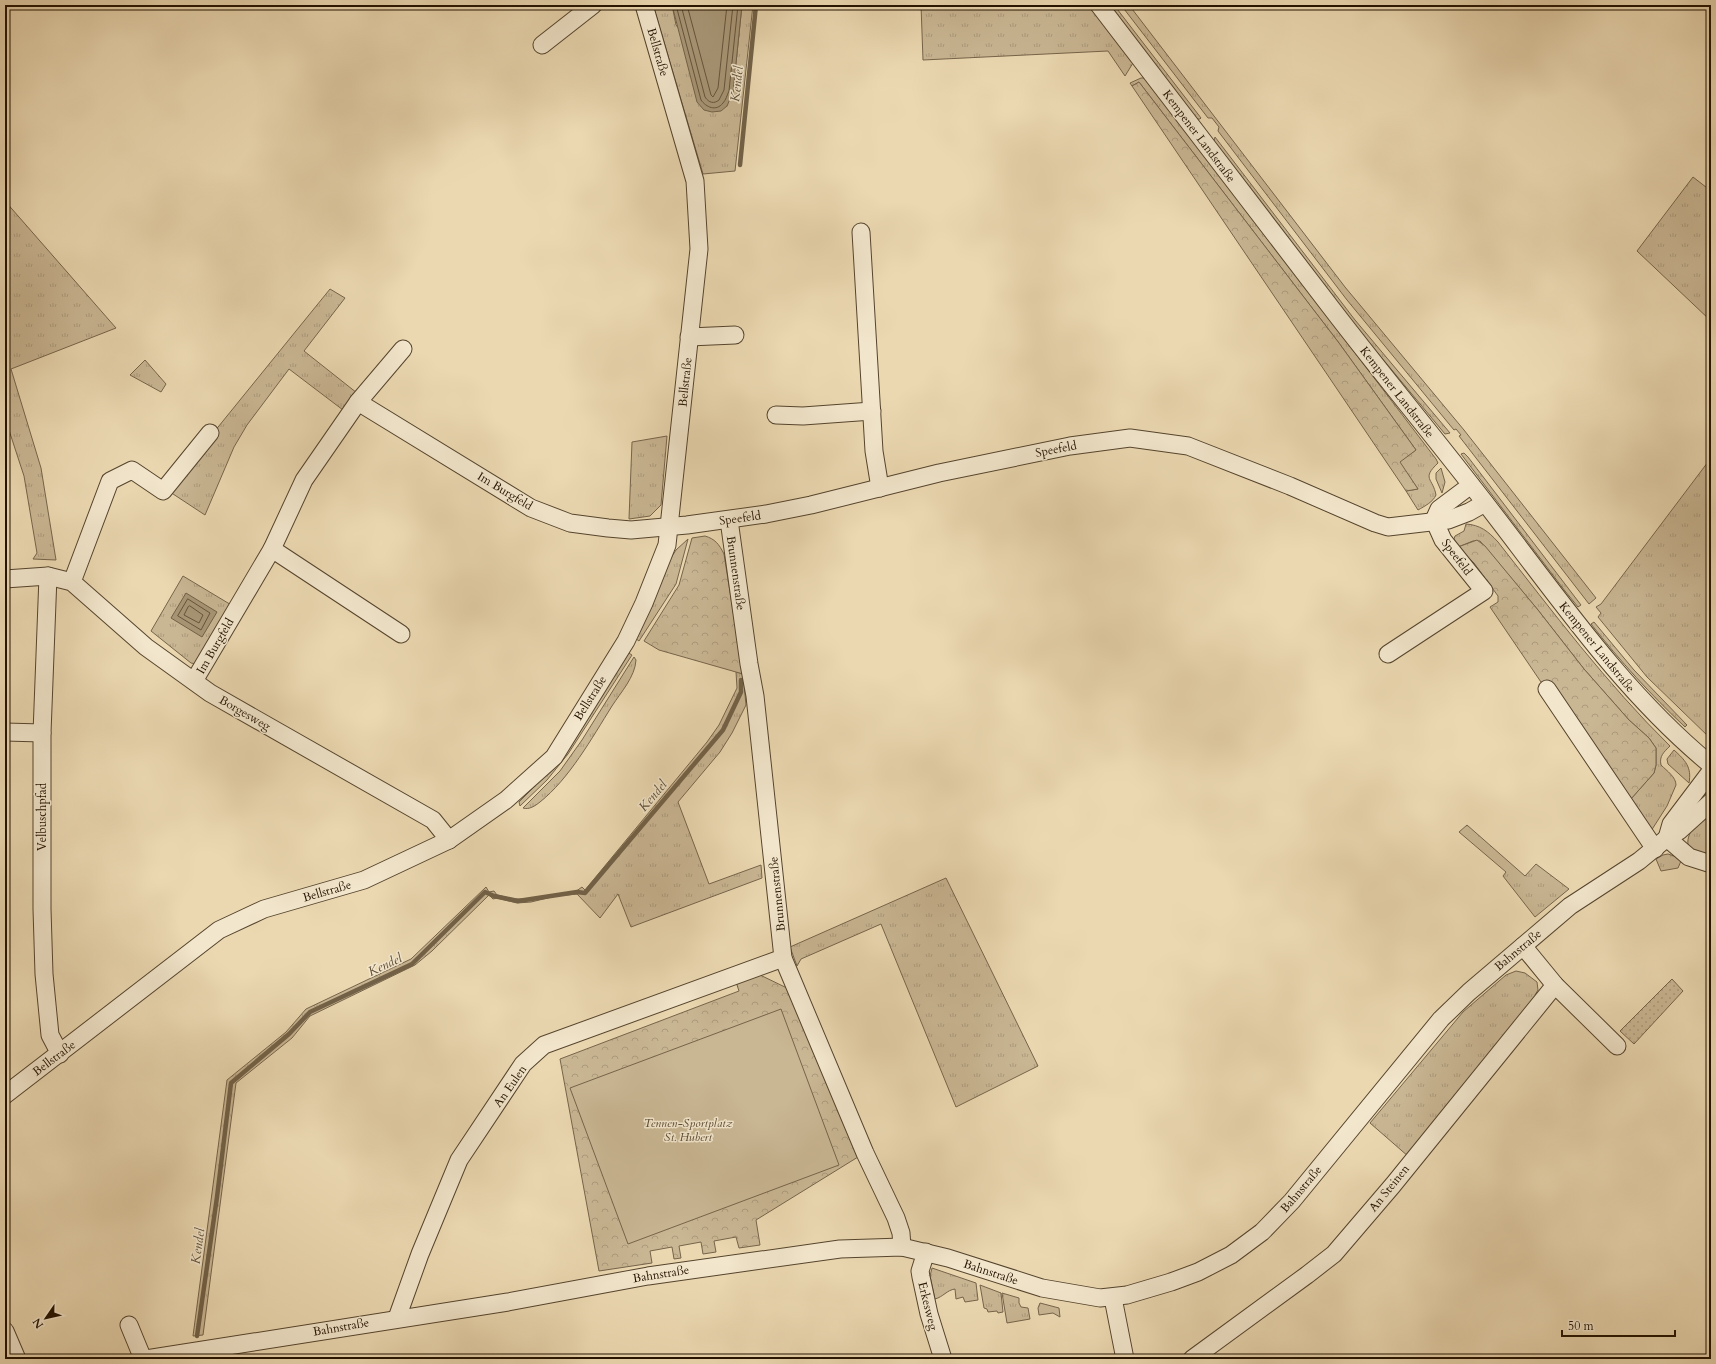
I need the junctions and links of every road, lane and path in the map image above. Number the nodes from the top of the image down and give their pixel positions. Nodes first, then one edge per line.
1 (593, 5) edge
2 (644, 5) edge
3 (1099, 5) edge
4 (542, 45) dead end
5 (862, 232) dead end
6 (735, 335) dead end
7 (689, 337) junction
8 (403, 349) dead end
9 (358, 402) junction
10 (872, 411) junction
11 (776, 415) dead end
12 (210, 433) dead end
13 (1471, 485) junction
14 (880, 488) junction
15 (1485, 503) junction
16 (729, 520) junction
17 (1434, 520) junction
18 (669, 526) junction
19 (272, 549) junction
20 (48, 576) junction
21 (5, 579) edge
22 (72, 582) junction
23 (401, 634) dead end
24 (1388, 654) dead end
25 (194, 681) junction
26 (1548, 689) dead end
27 (5, 732) edge
28 (42, 733) junction
29 (1711, 765) edge
30 (1711, 771) edge
31 (1711, 802) edge
32 (449, 840) junction
33 (1661, 844) junction
34 (1711, 864) edge
35 (1523, 946) junction
36 (783, 958) junction
37 (1555, 985) junction
38 (1617, 1046) dead end
39 (60, 1054) junction
40 (5, 1095) edge
41 (902, 1247) junction
42 (926, 1252) junction
43 (1113, 1298) junction
44 (397, 1318) junction
45 (129, 1325) dead end
46 (5, 1331) edge
47 (213, 1354) edge
48 (17, 1359) edge
49 (144, 1359) edge
50 (943, 1359) edge
51 (1125, 1359) edge
52 (1192, 1359) edge

1 - 4 street
2 - 7 street, Bellstraße
3 - 13 street, Kempener Landstraße
5 - 10 street
6 - 7 street
7 - 18 street, Bellstraße
8 - 9 street, Im Burgfeld
9 - 18 street, Im Burgfeld
9 - 19 street, Im Burgfeld
10 - 11 street
10 - 14 street
12 - 22 street
13 - 15 street, Kempener Landstraße
13 - 17 street
14 - 16 street, Speefeld
14 - 17 street, Speefeld
15 - 17 street, Speefeld
15 - 29 street, Kempener Landstraße
16 - 18 street, Speefeld
16 - 36 street, Brunnenstraße
17 - 24 street, Speefeld
18 - 32 street, Bellstraße
19 - 23 street
19 - 25 street, Im Burgfeld
20 - 21 street, Borgesweg
20 - 22 street, Borgesweg
20 - 28 street, Velbuschpfad
22 - 25 street, Borgesweg
25 - 32 street, Borgesweg
26 - 33 street
27 - 28 street
28 - 39 street, Velbuschpfad
30 - 33 street
31 - 33 street, Bahnstraße
32 - 39 street, Bellstraße
33 - 34 street
33 - 35 street, Bahnstraße
35 - 37 street
35 - 43 street, Bahnstraße
36 - 41 street, Brunnenstraße
36 - 44 street, An Eulen
37 - 38 street
37 - 52 street, An Steinen
39 - 40 street, Bellstraße
41 - 42 street, Bahnstraße
41 - 44 street, Bahnstraße
42 - 43 street, Bahnstraße
42 - 50 street, Erkesweg
43 - 51 street
44 - 47 street, Bahnstraße
45 - 49 street
46 - 48 street
47 - 49 street, Bahnstraße

